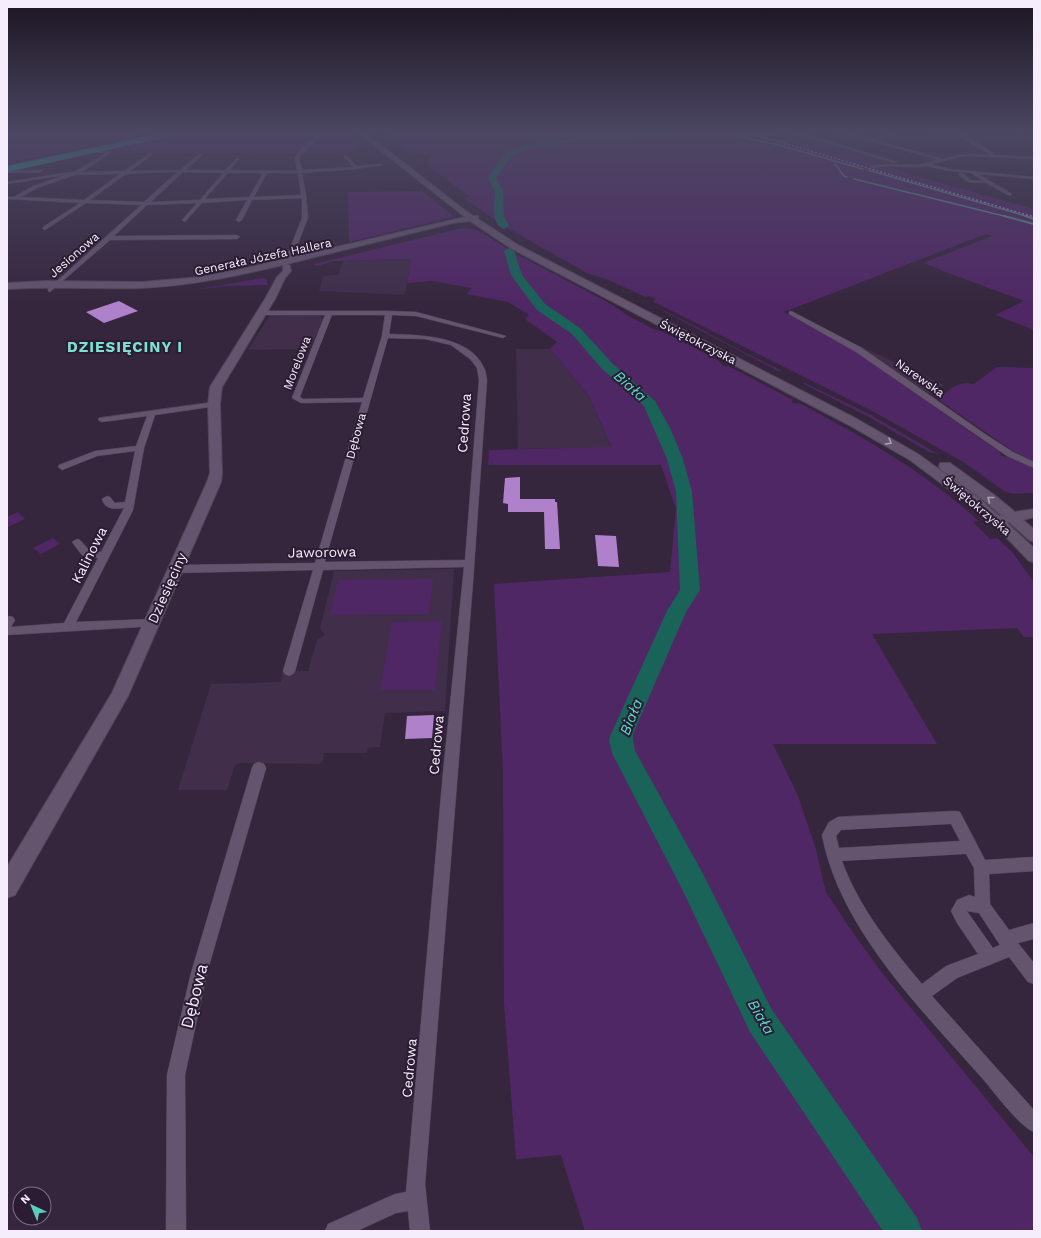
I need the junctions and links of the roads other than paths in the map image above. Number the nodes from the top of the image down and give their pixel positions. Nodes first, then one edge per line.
1 (33, 189) edge
2 (101, 189) edge
3 (162, 189) edge
4 (212, 189) edge
5 (257, 189) edge
6 (302, 189) edge
7 (437, 189) edge
8 (441, 189) edge
9 (1000, 189) edge
10 (1010, 195) dead end
11 (304, 196) junction
12 (7, 198) edge
13 (15, 198) junction
14 (252, 199) junction
15 (84, 202) junction
16 (201, 202) junction
17 (7, 204) edge
18 (146, 204) junction
19 (476, 218) junction
20 (185, 220) dead end
21 (239, 220) dead end
22 (45, 228) dead end
23 (237, 237) dead end
24 (110, 238) junction
25 (385, 239) junction
26 (293, 259) junction
27 (286, 266) junction
28 (260, 272) junction
29 (281, 277) junction
30 (7, 286) edge
31 (168, 286) junction
32 (54, 287) junction
33 (7, 291) edge
34 (262, 313) junction
35 (389, 313) junction
36 (791, 313) dead end
37 (329, 314) junction
38 (385, 336) junction
39 (503, 336) dead end
40 (782, 381) junction
41 (366, 400) junction
42 (214, 404) junction
43 (152, 413) junction
44 (102, 420) dead end
45 (140, 448) junction
46 (1034, 465) edge
47 (62, 467) dead end
48 (107, 499) dead end
49 (130, 504) junction
50 (1034, 513) edge
51 (1010, 524) junction
52 (1031, 530) edge
53 (77, 542) dead end
54 (104, 556) junction
55 (1034, 557) edge
56 (469, 563) junction
57 (320, 566) junction
58 (176, 569) junction
59 (7, 620) edge
60 (152, 623) junction
61 (7, 624) edge
62 (68, 627) junction
63 (7, 631) edge
64 (289, 671) dead end
65 (259, 768) dead end
66 (970, 847) junction
67 (833, 855) junction
68 (1034, 864) edge
69 (981, 867) junction
70 (7, 887) edge
71 (983, 906) junction
72 (1034, 931) edge
73 (1008, 944) junction
74 (990, 957) junction
75 (1034, 976) edge
76 (920, 994) junction
77 (1034, 1123) edge
78 (416, 1200) junction
79 (176, 1231) edge
80 (335, 1231) edge
81 (420, 1231) edge

1 - 13 street
2 - 15 street
3 - 18 street, Jesionowa
4 - 16 street
5 - 14 street
6 - 11 street
7 - 19 main road, Świętokrzyska
8 - 19 main road, Świętokrzyska
9 - 10 street
11 - 14 street
11 - 26 street
12 - 13 street
13 - 15 street
13 - 17 street
14 - 16 street
14 - 21 street
15 - 18 street
15 - 22 street
16 - 18 street
16 - 20 street
18 - 24 street, Jesionowa
19 - 25 main road, Generała Józefa Hallera
19 - 40 main road, Świętokrzyska
23 - 24 street
24 - 32 street, Jesionowa
25 - 26 main road, Generała Józefa Hallera
25 - 27 main road, Generała Józefa Hallera
26 - 31 main road, Generała Józefa Hallera
27 - 28 main road, Generała Józefa Hallera
27 - 29 main road, Dziesięciny
28 - 29 main road
28 - 31 main road, Generała Józefa Hallera
29 - 34 main road, Dziesięciny
30 - 32 main road, Generała Józefa Hallera
31 - 32 main road, Generała Józefa Hallera
32 - 33 main road, Generała Józefa Hallera
34 - 37 street, Morelowa
34 - 42 main road, Dziesięciny
35 - 37 street, Morelowa
35 - 38 street, Dębowa
35 - 39 street
36 - 46 street, Narewska
37 - 41 street, Morelowa
38 - 41 street, Dębowa
38 - 56 street, Cedrowa
40 -> 51 main road, Świętokrzyska
51 -> 40 main road, Świętokrzyska
41 - 57 street, Dębowa
42 - 43 street
42 - 58 main road, Dziesięciny
43 - 44 street
43 - 45 street, Kalinowa
45 - 47 street
45 - 49 street, Kalinowa
48 - 49 street
49 - 54 street, Kalinowa
50 - 51 main road
51 - 52 main road
51 - 55 main road, Świętokrzyska
53 - 54 street
54 - 62 street, Kalinowa
56 - 57 street, Jaworowa
56 - 78 street, Cedrowa
57 - 58 street, Jaworowa
57 - 64 street, Dębowa
58 - 60 main road, Dziesięciny
59 - 61 street
60 - 62 street
60 - 70 main road, Dziesięciny
62 - 63 street
65 - 79 street, Dębowa
66 - 67 street
66 - 67 street
66 - 69 street
67 - 76 street
68 - 69 street
69 - 71 street
71 - 73 street
71 - 74 street
72 - 73 street
73 - 74 street
73 - 75 street
74 - 76 street
76 - 77 street
78 - 80 street
78 - 81 street, Cedrowa

